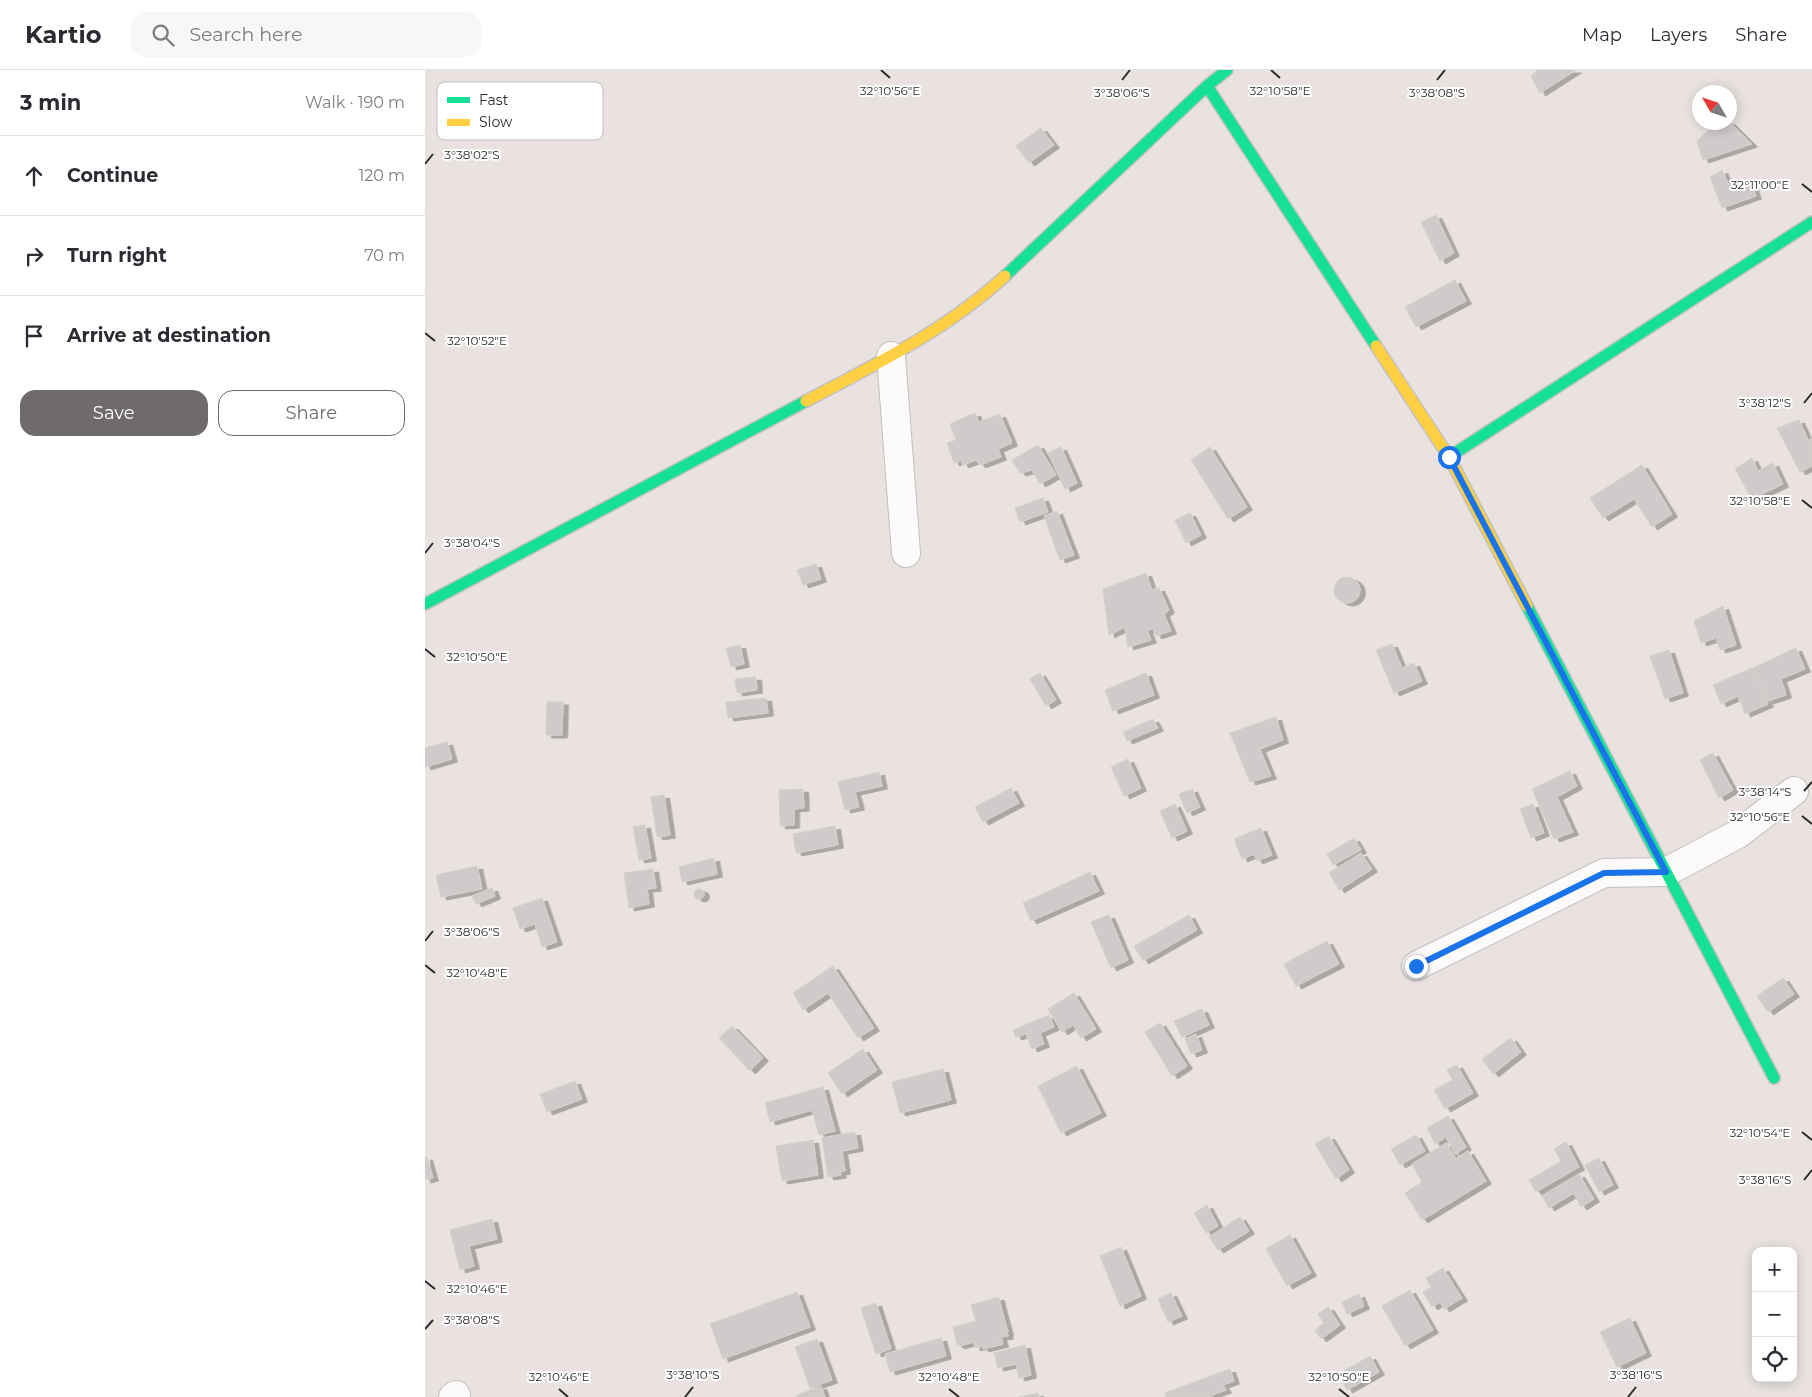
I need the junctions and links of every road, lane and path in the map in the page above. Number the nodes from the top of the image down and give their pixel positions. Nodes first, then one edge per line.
1 (1227, 70) edge
2 (1207, 86) junction
3 (1812, 222) edge
4 (891, 356) junction
5 (1449, 457) junction
6 (906, 553) dead end
7 (425, 604) edge
8 (1794, 791) dead end
9 (1666, 872) junction
10 (1416, 966) dead end
11 (1774, 1078) dead end

1 - 2 street
2 - 4 street
2 - 5 street
3 - 5 street
4 - 6 street
4 - 7 street
5 - 9 street
8 - 9 street
9 - 10 street
9 - 11 street

